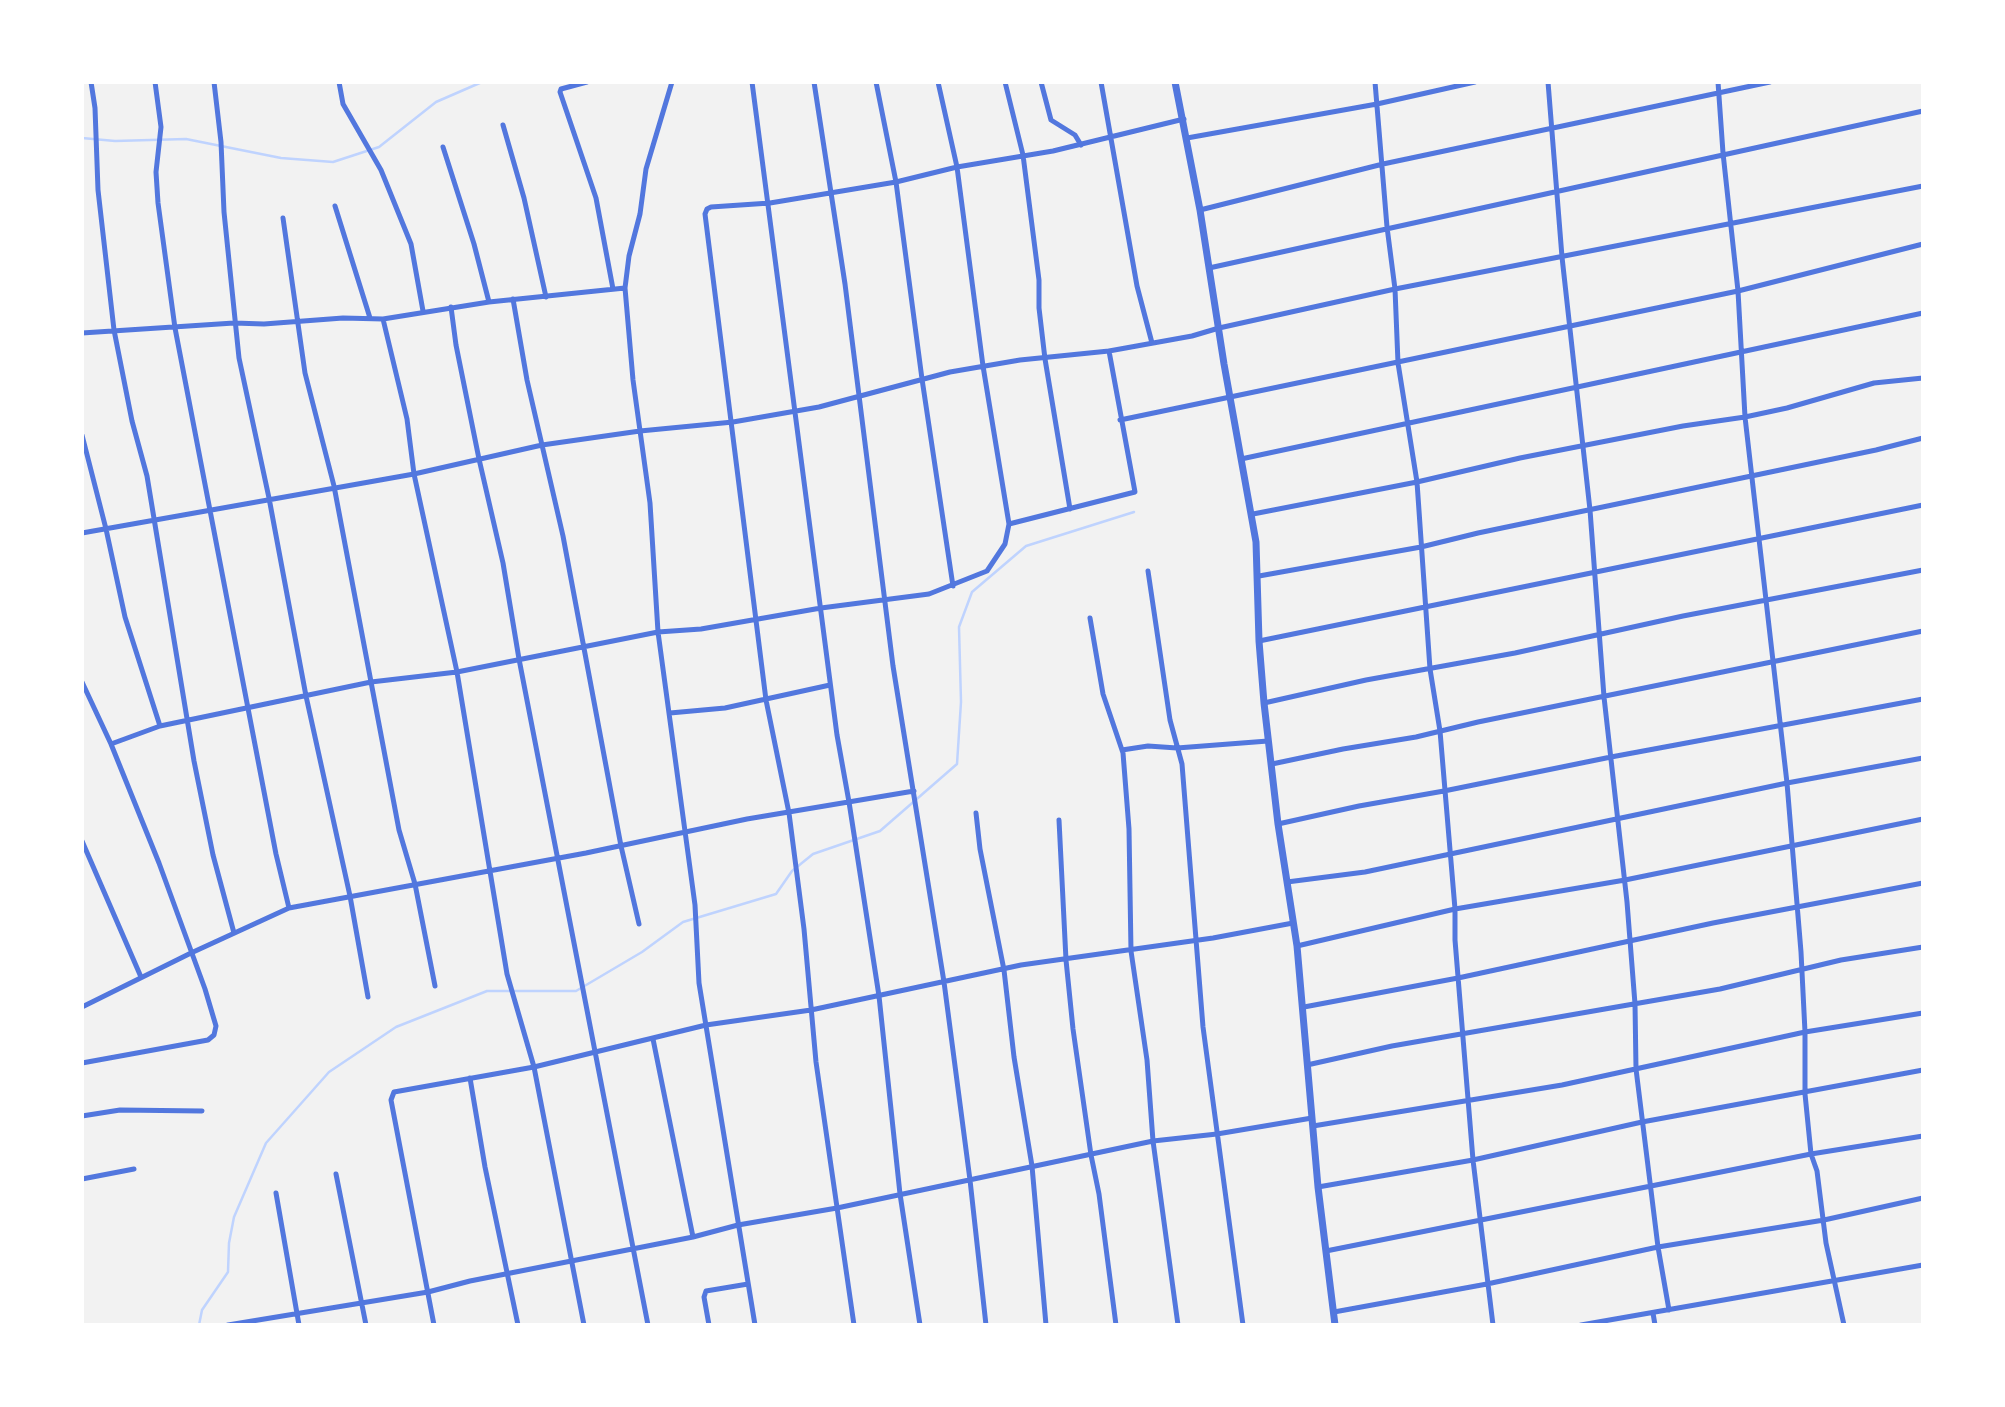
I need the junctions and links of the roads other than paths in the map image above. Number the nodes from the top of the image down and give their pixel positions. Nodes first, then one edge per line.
1 (91, 82) edge
2 (156, 82) edge
3 (214, 82) edge
4 (339, 82) edge
5 (587, 82) edge
6 (672, 82) edge
7 (752, 82) edge
8 (814, 82) edge
9 (876, 82) edge
10 (938, 82) edge
11 (1005, 82) edge
12 (1041, 82) edge
13 (1101, 82) edge
14 (1375, 82) edge
15 (1475, 82) edge
16 (1548, 82) edge
17 (1718, 82) edge
18 (1770, 82) edge
19 (1177, 83) edge
20 (1719, 94) junction
21 (1377, 104) junction
22 (1923, 111) edge
23 (1184, 120) junction
24 (502, 125) dead end
25 (1551, 128) junction
26 (1111, 138) junction
27 (1187, 138) junction
28 (1081, 145) junction
29 (443, 147) dead end
30 (1723, 153) junction
31 (1023, 155) junction
32 (1383, 164) junction
33 (957, 167) junction
34 (896, 182) junction
35 (1923, 186) edge
36 (1557, 190) junction
37 (832, 193) junction
38 (770, 203) junction
39 (335, 206) dead end
40 (1200, 210) junction
41 (283, 218) dead end
42 (1731, 222) junction
43 (1387, 227) junction
44 (1923, 244) edge
45 (1562, 257) junction
46 (1209, 268) junction
47 (625, 288) junction
48 (613, 289) junction
49 (1395, 289) junction
50 (1738, 291) junction
51 (546, 296) junction
52 (513, 299) junction
53 (489, 302) junction
54 (451, 307) junction
55 (423, 311) junction
56 (1923, 313) edge
57 (370, 318) junction
58 (383, 318) junction
59 (296, 321) junction
60 (234, 323) junction
61 (1569, 325) junction
62 (175, 328) junction
63 (1219, 328) junction
64 (114, 330) junction
65 (82, 333) edge
66 (1152, 343) junction
67 (1741, 350) junction
68 (1109, 351) junction
69 (1045, 359) junction
70 (1398, 363) junction
71 (983, 366) junction
72 (1923, 378) edge
73 (922, 379) junction
74 (1578, 386) junction
75 (858, 396) junction
76 (1230, 398) junction
77 (795, 412) junction
78 (1745, 417) junction
79 (1121, 420) junction
80 (733, 422) junction
81 (1407, 423) junction
82 (640, 431) junction
83 (82, 435) edge
84 (1923, 438) edge
85 (542, 445) junction
86 (1582, 447) junction
87 (479, 459) junction
88 (1241, 459) junction
89 (414, 474) junction
90 (1752, 475) junction
91 (1417, 482) junction
92 (334, 486) junction
93 (270, 498) junction
94 (1923, 505) edge
95 (210, 509) junction
96 (1070, 509) junction
97 (1590, 510) junction
98 (1253, 514) junction
99 (152, 520) junction
100 (1009, 524) junction
101 (106, 528) junction
102 (82, 533) edge
103 (1759, 537) junction
104 (1421, 547) junction
105 (1596, 570) junction
106 (1923, 570) edge
107 (1148, 571) dead end
108 (1259, 576) junction
109 (953, 586) junction
110 (1765, 599) junction
111 (886, 601) junction
112 (1427, 607) junction
113 (821, 608) junction
114 (1090, 618) dead end
115 (758, 619) junction
116 (1923, 631) edge
117 (657, 632) junction
118 (1600, 633) junction
119 (1259, 641) junction
120 (584, 646) junction
121 (519, 659) junction
122 (1774, 661) junction
123 (1430, 669) junction
124 (457, 672) junction
125 (82, 682) edge
126 (371, 682) junction
127 (830, 685) junction
128 (306, 696) junction
129 (1604, 697) junction
130 (766, 699) junction
131 (1923, 699) edge
132 (1264, 703) junction
133 (248, 707) junction
134 (670, 713) junction
135 (189, 720) junction
136 (160, 726) junction
137 (1781, 726) junction
138 (1440, 731) junction
139 (1268, 741) junction
140 (111, 744) junction
141 (1177, 748) junction
142 (1122, 750) junction
143 (1611, 757) junction
144 (1923, 758) edge
145 (1272, 764) junction
146 (1787, 783) junction
147 (914, 791) junction
148 (1444, 791) junction
149 (849, 802) junction
150 (789, 813) junction
151 (976, 813) dead end
152 (1616, 818) junction
153 (1923, 819) edge
154 (1059, 820) dead end
155 (1278, 824) junction
156 (684, 832) junction
157 (82, 841) edge
158 (1791, 845) junction
159 (621, 846) junction
160 (1450, 853) junction
161 (558, 858) junction
162 (491, 871) junction
163 (1625, 880) junction
164 (1287, 882) junction
165 (1923, 883) edge
166 (415, 884) junction
167 (350, 896) junction
168 (289, 908) junction
169 (1797, 908) junction
170 (1455, 909) junction
171 (1293, 923) junction
172 (639, 924) dead end
173 (234, 933) junction
174 (1195, 941) junction
175 (1630, 942) junction
176 (1297, 946) junction
177 (1923, 947) edge
178 (1131, 951) junction
179 (191, 953) junction
180 (1066, 960) junction
181 (1004, 970) junction
182 (1802, 971) junction
183 (141, 977) junction
184 (1458, 978) junction
185 (944, 982) junction
186 (435, 986) dead end
187 (878, 996) junction
188 (368, 998) dead end
189 (1635, 1004) junction
190 (83, 1006) edge
191 (1304, 1007) junction
192 (811, 1010) junction
193 (1923, 1013) edge
194 (706, 1025) junction
195 (1805, 1032) junction
196 (1463, 1033) junction
197 (653, 1039) junction
198 (595, 1054) junction
199 (82, 1063) edge
200 (1307, 1065) junction
201 (534, 1068) junction
202 (1636, 1069) junction
203 (1923, 1070) edge
204 (470, 1078) junction
205 (1805, 1094) junction
206 (1468, 1099) junction
207 (202, 1111) dead end
208 (82, 1116) edge
209 (1312, 1122) junction
210 (1643, 1122) junction
211 (1217, 1134) junction
212 (1923, 1136) edge
213 (1153, 1141) junction
214 (1811, 1154) junction
215 (1091, 1155) junction
216 (1473, 1160) junction
217 (1032, 1166) junction
218 (134, 1168) dead end
219 (336, 1174) dead end
220 (82, 1179) edge
221 (970, 1180) junction
222 (1318, 1187) junction
223 (1652, 1187) junction
224 (276, 1193) dead end
225 (900, 1194) junction
226 (1923, 1198) edge
227 (837, 1208) junction
228 (1824, 1220) junction
229 (1481, 1221) junction
230 (738, 1225) junction
231 (693, 1237) junction
232 (1658, 1247) junction
233 (634, 1250) junction
234 (1326, 1251) junction
235 (572, 1262) junction
236 (1923, 1265) edge
237 (509, 1273) junction
238 (1834, 1281) junction
239 (748, 1284) junction
240 (1487, 1284) junction
241 (428, 1292) junction
242 (361, 1303) junction
243 (1669, 1310) junction
244 (1334, 1312) junction
245 (296, 1313) junction
246 (1653, 1313) junction
247 (238, 1324) edge
248 (228, 1325) edge
249 (299, 1325) edge
250 (366, 1325) edge
251 (434, 1325) edge
252 (518, 1325) edge
253 (584, 1325) edge
254 (648, 1325) edge
255 (709, 1325) edge
256 (755, 1325) edge
257 (854, 1325) edge
258 (919, 1325) edge
259 (986, 1325) edge
260 (1046, 1325) edge
261 (1116, 1325) edge
262 (1178, 1325) edge
263 (1243, 1325) edge
264 (1335, 1325) edge
265 (1493, 1325) edge
266 (1581, 1325) edge
267 (1655, 1325) edge
268 (1844, 1325) edge

1 - 64 street
2 - 62 street
3 - 60 street
4 - 55 street
5 - 48 street
6 - 47 street
7 - 38 street
8 - 37 street
9 - 34 street
10 - 33 street
11 - 31 street
12 - 28 street
13 - 26 street
14 - 21 street
15 - 21 street
16 - 25 street
17 - 20 street
18 - 20 street
19 - 23 street
20 - 25 street
20 - 30 street
21 - 27 street
21 - 32 street
22 - 30 street
23 - 26 street
23 - 27 street
24 - 51 street
25 - 32 street
25 - 36 street
26 - 28 street
26 - 66 street
27 - 40 street
28 - 31 street
29 - 53 street
30 - 36 street
30 - 42 street
31 - 33 street
31 - 69 street
32 - 40 street
32 - 43 street
33 - 34 street
33 - 71 street
34 - 37 street
34 - 73 street
35 - 42 street
36 - 43 street
36 - 45 street
37 - 38 street
37 - 75 street
38 - 77 street
38 - 80 street
39 - 57 street
40 - 46 street
41 - 59 street
42 - 45 street
42 - 50 street
43 - 46 street
43 - 49 street
44 - 50 street
45 - 49 street
45 - 61 street
46 - 63 street
47 - 48 street
47 - 82 street
48 - 51 street
49 - 63 street
49 - 70 street
50 - 61 street
50 - 67 street
51 - 52 street
52 - 53 street
52 - 85 street
53 - 54 street
54 - 55 street
54 - 87 street
55 - 58 street
56 - 67 street
57 - 58 street
57 - 59 street
58 - 89 street
59 - 60 street
59 - 92 street
60 - 62 street
60 - 93 street
61 - 70 street
61 - 74 street
62 - 64 street
62 - 95 street
63 - 66 street
63 - 76 street
64 - 65 street
64 - 99 street
66 - 68 street
67 - 74 street
67 - 78 street
68 - 69 street
68 - 79 street
69 - 71 street
69 - 96 street
70 - 76 street
70 - 81 street
71 - 73 street
71 - 100 street
72 - 78 street
73 - 75 street
73 - 109 street
74 - 81 street
74 - 86 street
75 - 77 street
75 - 111 street
76 - 79 street
76 - 88 street
77 - 80 street
77 - 113 street
78 - 86 street
78 - 90 street
79 - 96 street
80 - 82 street
80 - 115 street
81 - 88 street
81 - 91 street
82 - 85 street
82 - 117 street
83 - 101 street
84 - 90 street
85 - 87 street
85 - 120 street
86 - 91 street
86 - 97 street
87 - 89 street
87 - 121 street
88 - 98 street
89 - 92 street
89 - 124 street
90 - 97 street
90 - 103 street
91 - 98 street
91 - 104 street
92 - 93 street
92 - 126 street
93 - 95 street
93 - 128 street
94 - 103 street
95 - 99 street
95 - 133 street
96 - 100 street
97 - 104 street
97 - 105 street
98 - 108 street
99 - 101 street
99 - 135 street
100 - 109 street
101 - 102 street
101 - 136 street
103 - 105 street
103 - 110 street
104 - 108 street
104 - 112 street
105 - 112 street
105 - 118 street
106 - 110 street
107 - 141 street
108 - 119 street
109 - 111 street
110 - 118 street
110 - 122 street
111 - 113 street
111 - 147 street
112 - 119 street
112 - 123 street
113 - 115 street
113 - 127 street
114 - 142 street
115 - 117 street
115 - 130 street
116 - 122 street
117 - 120 street
117 - 134 street
118 - 123 street
118 - 129 street
119 - 132 street
120 - 121 street
120 - 159 street
121 - 124 street
121 - 161 street
122 - 129 street
122 - 137 street
123 - 132 street
123 - 138 street
124 - 126 street
124 - 162 street
125 - 140 street
126 - 128 street
126 - 166 street
127 - 130 street
127 - 149 street
128 - 133 street
128 - 167 street
129 - 138 street
129 - 143 street
130 - 134 street
130 - 150 street
131 - 137 street
132 - 139 street
133 - 135 street
133 - 168 street
134 - 156 street
135 - 136 street
135 - 173 street
136 - 140 street
137 - 143 street
137 - 146 street
138 - 145 street
138 - 148 street
139 - 141 street
139 - 145 street
140 - 179 street
141 - 142 street
141 - 174 street
142 - 178 street
143 - 148 street
143 - 152 street
144 - 146 street
145 - 155 street
146 - 152 street
146 - 158 street
147 - 149 street
147 - 185 street
148 - 155 street
148 - 160 street
149 - 150 street
149 - 187 street
150 - 156 street
150 - 192 street
151 - 181 street
152 - 160 street
152 - 163 street
153 - 158 street
154 - 180 street
155 - 164 street
156 - 159 street
156 - 194 street
157 - 183 street
158 - 163 street
158 - 169 street
159 - 161 street
159 - 172 street
160 - 164 street
160 - 170 street
161 - 162 street
161 - 198 street
162 - 166 street
162 - 201 street
163 - 170 street
163 - 175 street
164 - 171 street
165 - 169 street
166 - 167 street
166 - 186 street
167 - 168 street
167 - 188 street
168 - 173 street
169 - 175 street
169 - 182 street
170 - 176 street
170 - 184 street
171 - 174 street
171 - 176 street
173 - 179 street
174 - 178 street
174 - 211 street
175 - 184 street
175 - 189 street
176 - 191 street
177 - 182 street
178 - 180 street
178 - 213 street
179 - 183 street
179 - 199 street
180 - 181 street
180 - 215 street
181 - 185 street
181 - 217 street
182 - 189 street
182 - 195 street
183 - 190 street
184 - 191 street
184 - 196 street
185 - 187 street
185 - 221 street
187 - 192 street
187 - 225 street
189 - 196 street
189 - 202 street
191 - 200 street
192 - 194 street
192 - 227 street
193 - 195 street
194 - 197 street
194 - 230 street
195 - 202 street
195 - 205 street
196 - 200 street
196 - 206 street
197 - 198 street
197 - 231 street
198 - 201 street
198 - 233 street
200 - 209 street
201 - 204 street
201 - 235 street
202 - 206 street
202 - 210 street
203 - 205 street
204 - 237 street
204 - 241 street
205 - 210 street
205 - 214 street
206 - 209 street
206 - 216 street
207 - 208 street
209 - 211 street
209 - 222 street
210 - 216 street
210 - 223 street
211 - 213 street
211 - 263 street
212 - 214 street
213 - 215 street
213 - 262 street
214 - 223 street
214 - 228 street
215 - 217 street
215 - 261 street
216 - 222 street
216 - 229 street
217 - 221 street
217 - 260 street
218 - 220 street
219 - 242 street
221 - 225 street
221 - 259 street
222 - 234 street
223 - 229 street
223 - 232 street
224 - 245 street
225 - 227 street
225 - 258 street
226 - 228 street
227 - 230 street
227 - 257 street
228 - 232 street
228 - 238 street
229 - 234 street
229 - 240 street
230 - 231 street
230 - 239 street
231 - 233 street
232 - 240 street
232 - 243 street
233 - 235 street
233 - 254 street
234 - 244 street
235 - 237 street
235 - 253 street
236 - 238 street
237 - 241 street
237 - 252 street
238 - 243 street
238 - 268 street
239 - 255 street
239 - 256 street
240 - 244 street
240 - 265 street
241 - 242 street
241 - 251 street
242 - 245 street
242 - 250 street
243 - 246 street
244 - 264 street
245 - 247 street
245 - 249 street
246 - 266 street
246 - 267 street
247 - 248 street

